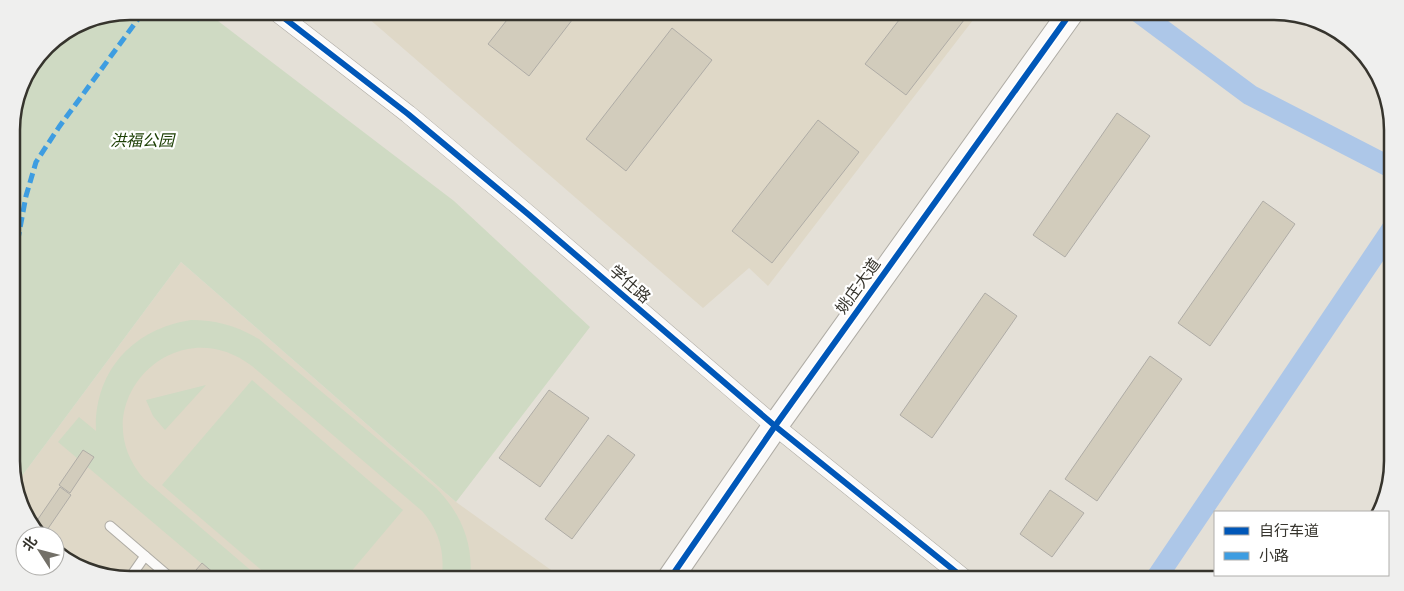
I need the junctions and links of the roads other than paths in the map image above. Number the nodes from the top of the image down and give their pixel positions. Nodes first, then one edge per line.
1 (287, 20) edge
2 (1066, 20) edge
3 (775, 426) junction
4 (110, 526) dead end
5 (145, 556) junction
6 (135, 571) edge
7 (162, 571) edge
8 (675, 571) edge
9 (955, 571) edge

1 - 3 street, 学仕路
2 - 3 street, 姚庄大道
3 - 8 street, 姚庄大道
3 - 9 street, 学仕路
4 - 5 lane
5 - 6 lane
5 - 7 lane

